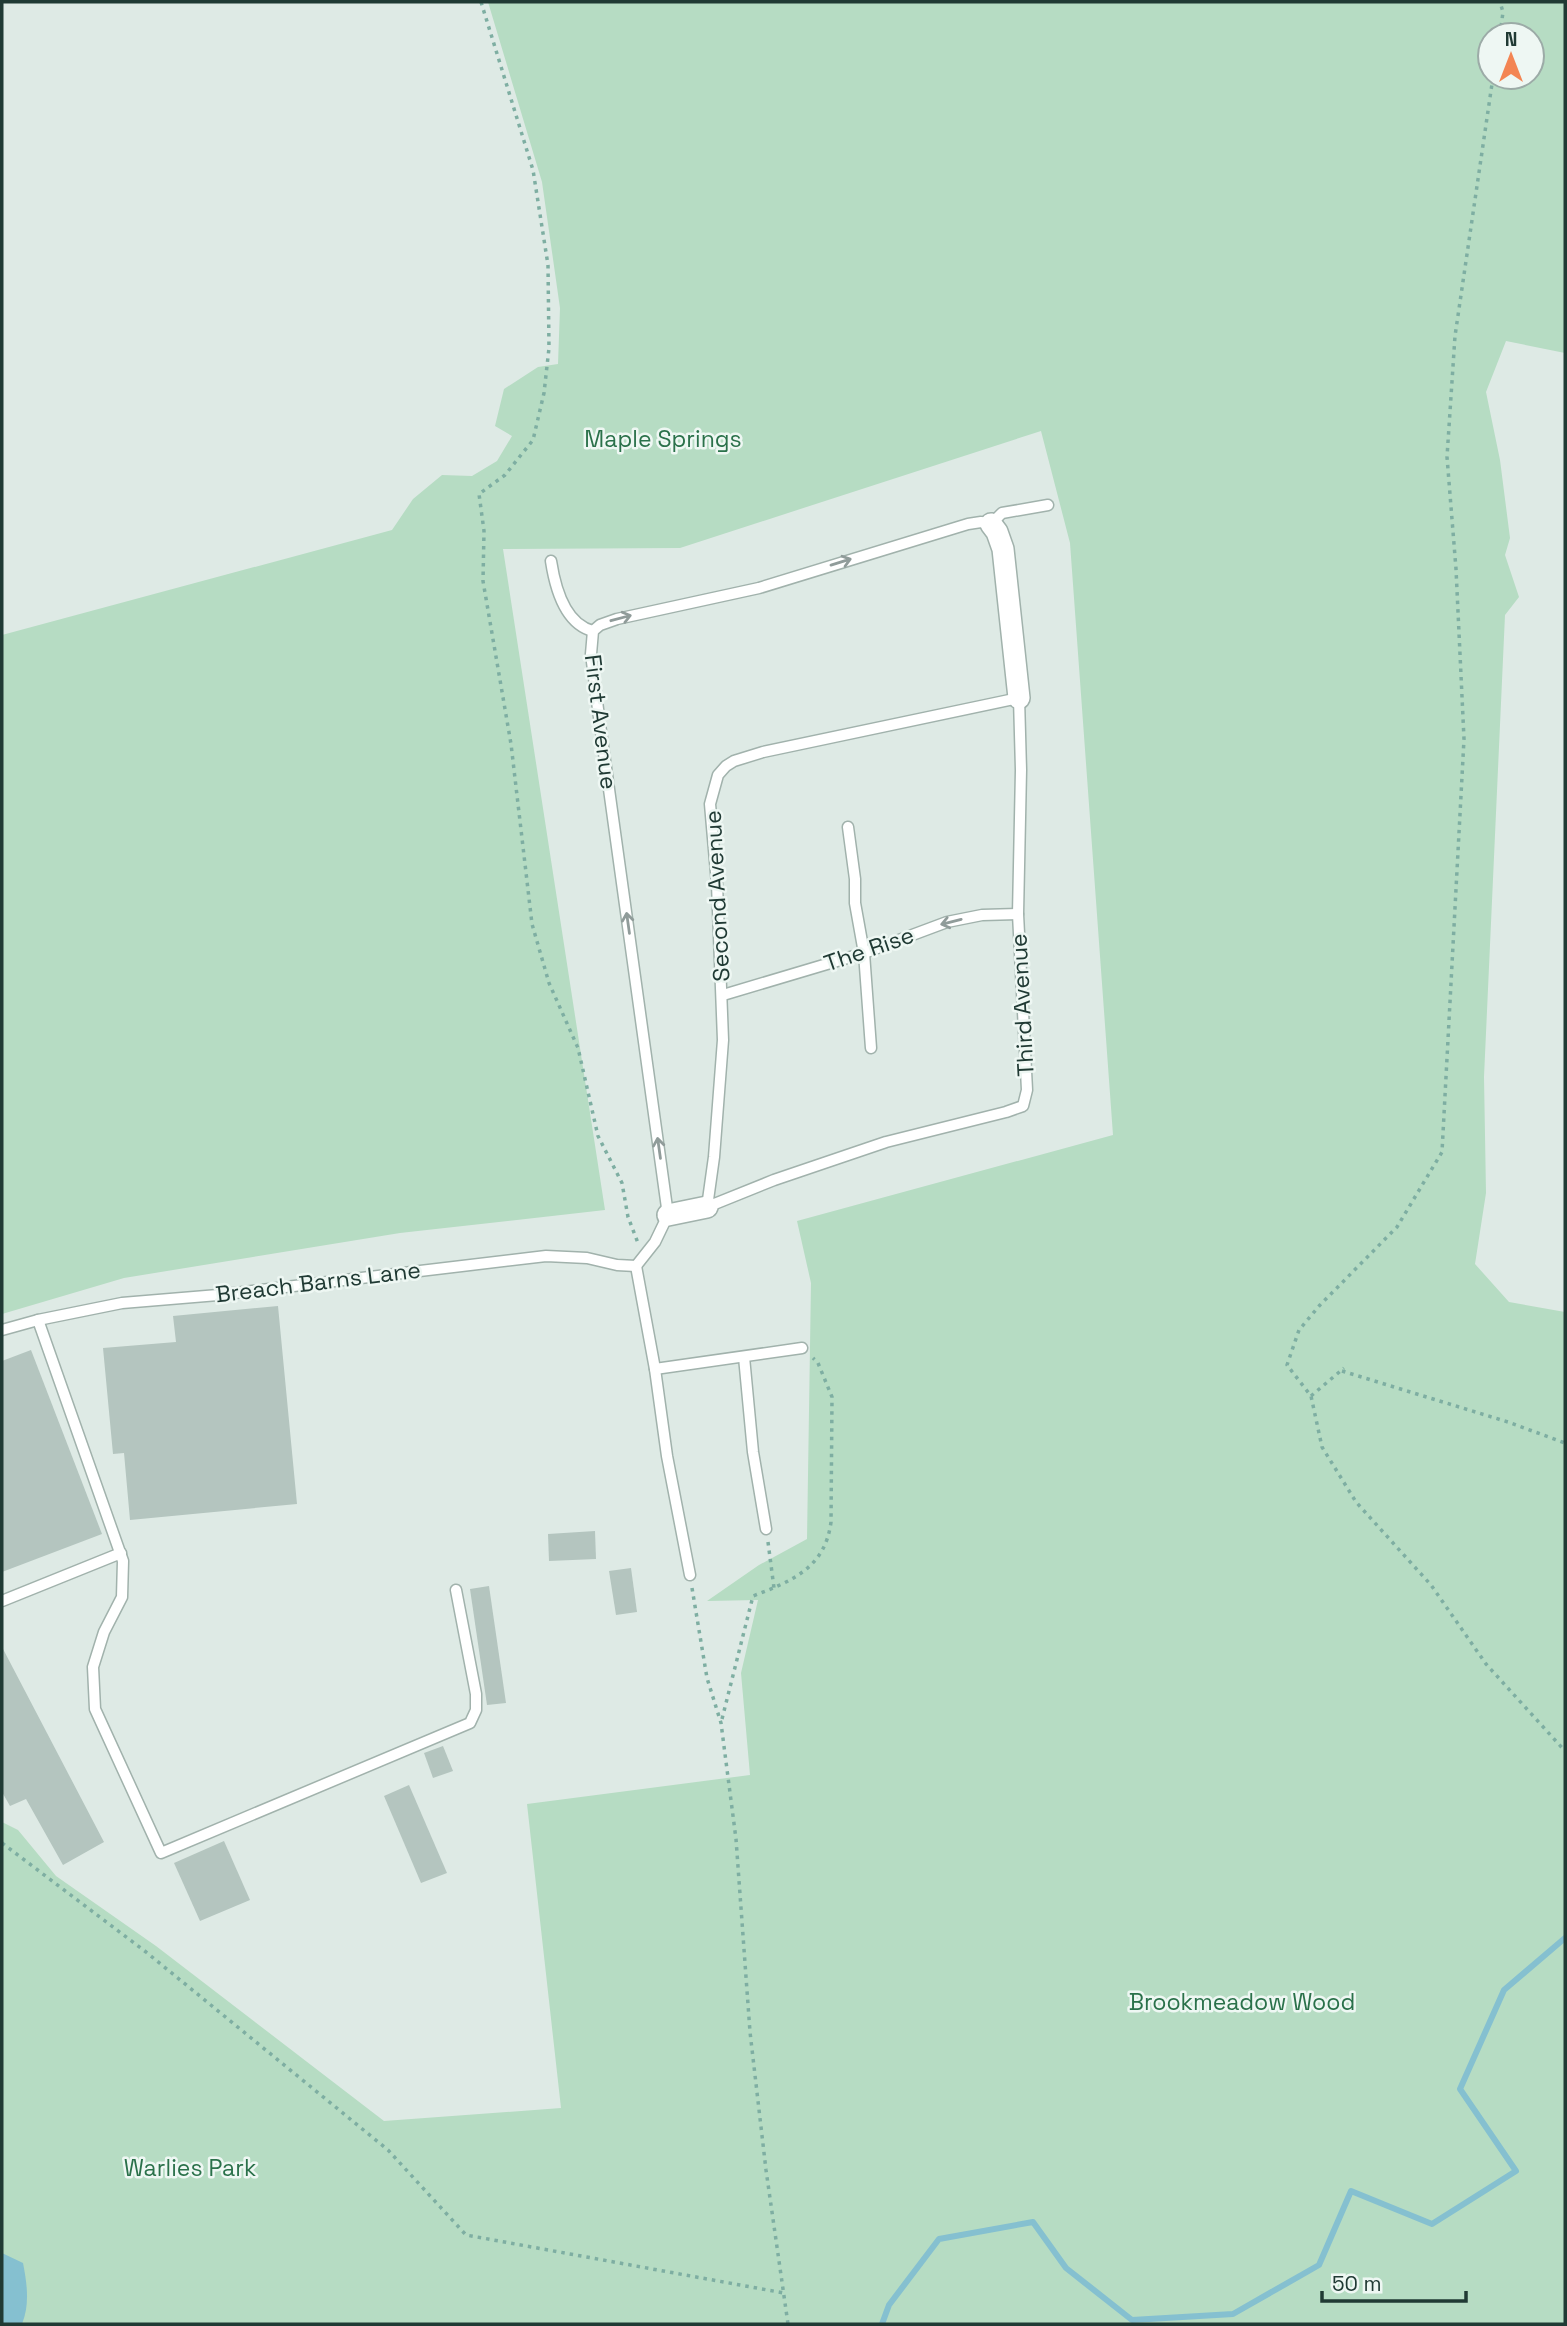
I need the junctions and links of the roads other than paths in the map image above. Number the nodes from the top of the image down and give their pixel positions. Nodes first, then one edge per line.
1 (1048, 505) dead end
2 (991, 524) junction
3 (551, 561) dead end
4 (593, 631) junction
5 (1019, 698) junction
6 (848, 827) dead end
7 (1018, 914) junction
8 (863, 953) junction
9 (723, 995) junction
10 (872, 1048) dead end
11 (707, 1207) junction
12 (668, 1215) junction
13 (636, 1266) junction
14 (38, 1320) junction
15 (2, 1330) edge
16 (802, 1348) road end
17 (744, 1357) junction
18 (655, 1369) junction
19 (766, 1529) dead end
20 (121, 1553) junction
21 (690, 1575) road end
22 (456, 1590) dead end
23 (2, 1601) edge

1 - 2 lane, First Avenue
4 -> 2 lane, First Avenue
2 - 5 street
3 - 4 lane
12 -> 4 lane, First Avenue
5 - 7 lane, Third Avenue
5 - 9 lane, Second Avenue
6 - 8 lane
7 -> 8 lane, The Rise
7 - 11 lane, Third Avenue
8 - 9 lane, The Rise
8 - 10 lane
9 - 11 lane, Second Avenue
11 - 12 street
12 - 13 lane
13 - 14 lane, Breach Barns Lane
13 - 18 lane
14 - 15 lane, Breach Barns Lane
14 - 20 lane
16 - 17 lane
17 - 18 lane
17 - 19 lane
18 - 21 lane
20 - 22 lane
20 - 23 lane

